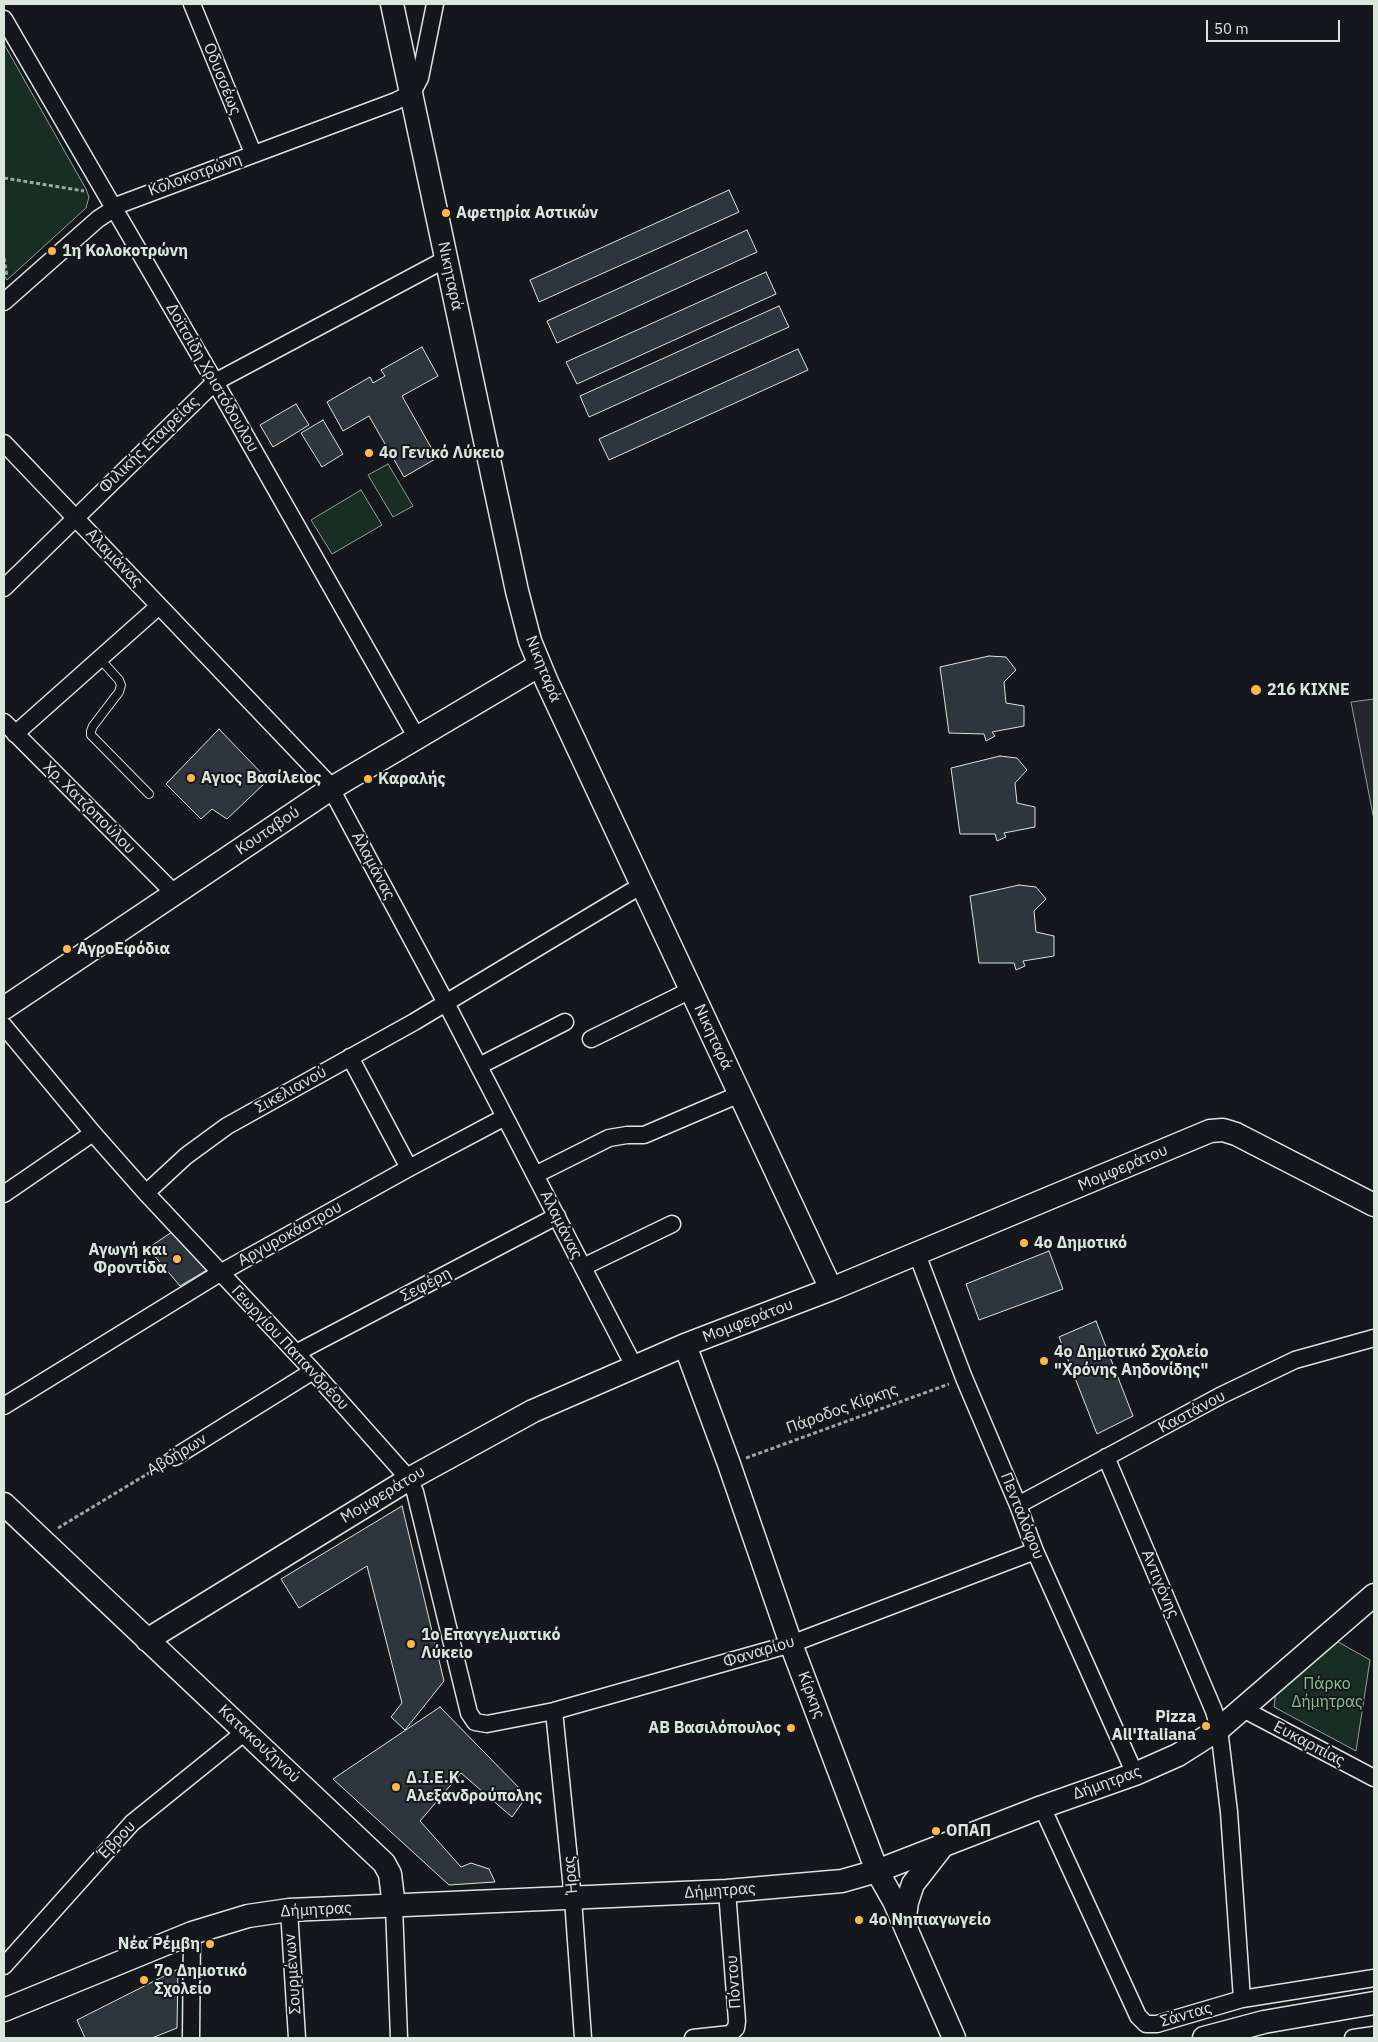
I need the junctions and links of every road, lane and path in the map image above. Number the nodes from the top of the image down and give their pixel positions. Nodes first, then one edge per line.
1 (192, 4) edge
2 (392, 4) edge
3 (434, 4) edge
4 (4, 19) edge
5 (412, 93) junction
6 (253, 154) junction
7 (4, 178) edge
8 (109, 201) junction
9 (446, 259) junction
10 (6, 295) edge
11 (215, 382) junction
12 (4, 444) edge
13 (75, 517) junction
14 (4, 588) edge
15 (160, 606) junction
16 (100, 659) junction
17 (540, 665) junction
18 (9, 728) edge
19 (417, 738) junction
20 (332, 788) junction
21 (149, 794) dead end
22 (642, 885) junction
23 (175, 894) junction
24 (691, 990) junction
25 (446, 1003) junction
26 (4, 1008) edge
27 (565, 1022) dead end
28 (4, 1026) edge
29 (591, 1039) dead end
30 (350, 1058) junction
31 (479, 1066) junction
32 (740, 1094) junction
33 (505, 1117) junction
34 (92, 1133) junction
35 (409, 1168) junction
36 (535, 1175) junction
37 (146, 1193) junction
38 (4, 1194) edge
39 (1374, 1205) edge
40 (557, 1216) junction
41 (672, 1224) dead end
42 (916, 1254) junction
43 (583, 1267) junction
44 (220, 1273) junction
45 (831, 1289) junction
46 (1374, 1338) edge
47 (684, 1345) junction
48 (296, 1353) junction
49 (634, 1366) junction
50 (313, 1371) junction
51 (964, 1378) junction
52 (4, 1406) edge
53 (175, 1457) joint
54 (1106, 1458) junction
55 (729, 1464) junction
56 (409, 1479) junction
57 (4, 1504) edge
58 (1018, 1505) junction
59 (41, 1538) junction
60 (1035, 1551) junction
61 (1372, 1600) edge
62 (147, 1640) junction
63 (791, 1644) junction
64 (1243, 1708) junction
65 (554, 1712) junction
66 (1217, 1720) junction
67 (475, 1722) joint
68 (246, 1731) junction
69 (1135, 1774) junction
70 (1374, 1778) edge
71 (1042, 1807) junction
72 (944, 1846) junction
73 (877, 1871) junction
74 (727, 1892) junction
75 (573, 1899) junction
76 (394, 1906) junction
77 (288, 1910) junction
78 (904, 1924) junction
79 (192, 1933) junction
80 (4, 1966) edge
81 (1374, 1978) edge
82 (1242, 1999) junction
83 (1374, 2003) edge
84 (4, 2010) edge
85 (1373, 2035) edge
86 (191, 2038) edge
87 (296, 2038) edge
88 (399, 2038) edge
89 (583, 2038) edge
90 (693, 2038) edge
91 (954, 2038) edge
92 (1204, 2038) edge
93 (1353, 2038) edge

1 - 6 street, Οδυσσέως
2 - 5 street, Νικηταρά
3 - 5 street
4 - 8 street, Δοϊτσίδη Χριστόδουλου
5 - 6 street, Κολοκοτρώνη
5 - 9 street, Νικηταρά
6 - 8 street, Κολοκοτρώνη
7 - 8 path
8 - 10 street, Κολοκοτρώνη
8 - 11 street, Δοϊτσίδη Χριστόδουλου
9 - 11 street, Φιλικής Εταιρείας
9 - 17 street, Νικηταρά
11 - 13 street, Φιλικής Εταιρείας
11 - 19 street, Δοϊτσίδη Χριστόδουλου
12 - 13 street, Αλαμάνας
13 - 14 street, Φιλικής Εταιρείας
13 - 15 street, Αλαμάνας
15 - 16 street
15 - 20 street, Αλαμάνας
16 - 18 street
16 - 21 lane
17 - 19 street, Κουταβού
17 - 22 street, Νικηταρά
18 - 23 street, Χρ. Χατζοπούλου
19 - 20 street, Κουταβού
20 - 23 street, Κουταβού
20 - 25 street, Αλαμάνας
22 - 24 street, Νικηταρά
22 - 25 street, Σικελιανού
23 - 26 street, Κουταβού
24 - 29 street
24 - 32 street, Νικηταρά
25 - 30 street, Σικελιανού
25 - 31 street, Αλαμάνας
27 - 31 street
28 - 34 street, Γεωργίου Παπανδρέου
30 - 35 street
30 - 37 street, Σικελιανού
31 - 33 street, Αλαμάνας
32 - 36 street
32 - 45 street, Νικηταρά
33 - 35 street, Αργυροκάστρου
33 - 36 street, Αλαμάνας
34 - 37 street, Γεωργίου Παπανδρέου
34 - 38 street
35 - 44 street, Αργυροκάστρου
36 - 40 street, Αλαμάνας
37 - 44 street, Γεωργίου Παπανδρέου
39 - 42 street, Μομφεράτου
40 - 43 street, Αλαμάνας
40 - 48 street, Σεφέρη
41 - 43 street
42 - 45 street, Μομφεράτου
42 - 51 street, Πενταλόφου
43 - 49 street, Αλαμάνας
44 - 48 street, Γεωργίου Παπανδρέου
44 - 52 street, Αργυροκάστρου
45 - 47 street, Μομφεράτου
46 - 54 street, Καστάνου
47 - 49 street, Μομφεράτου
47 - 55 street, Κίρκης
48 - 50 street, Γεωργίου Παπανδρέου
49 - 56 street, Μομφεράτου
50 - 53 street, Αβδήρων
50 - 56 street, Γεωργίου Παπανδρέου
51 - 55 path, Πάροδος Κίρκης
51 - 58 street, Πενταλόφου
53 - 59 path, Αβδήρων
54 - 58 street, Καστάνου
54 - 66 street, Αντιγόνης
55 - 63 street, Κίρκης
56 - 62 street, Μομφεράτου
56 - 67 street, Γεωργίου Παπανδρέου
57 - 59 street, Κατακουζηνού
58 - 60 street, Πενταλόφου
59 - 62 street, Κατακουζηνού
60 - 63 street, Φαναρίου
60 - 69 street, Πενταλόφου
61 - 64 street, Δήμητρας
62 - 68 street, Κατακουζηνού
63 - 65 street, Φαναρίου
63 - 73 street, Κίρκης
64 - 66 street, Δήμητρας
64 - 70 street, Ευκαρπίας
65 - 67 street, Φαναρίου
65 - 75 street, Ήρας
66 - 69 street, Δήμητρας
66 - 82 street, Αντιγόνης
68 - 76 street, Κατακουζηνού
68 - 80 street, Έβρου
69 - 71 street, Δήμητρας
71 - 72 street, Δήμητρας
71 - 82 street, Σάντας
72 - 73 street, Δήμητρας
72 - 78 street
73 - 74 street, Δήμητρας
73 - 78 street, Κίρκης
74 - 75 street, Δήμητρας
74 - 90 street, Πόντου
75 - 76 street, Δήμητρας
75 - 89 street, Ήρας
76 - 77 street, Δήμητρας
76 - 88 street, Κατακουζηνού
77 - 79 street, Δήμητρας
77 - 87 street, Σουρμένων
78 - 91 street, Κίρκης
79 - 84 street, Δήμητρας
79 - 86 street
81 - 82 street, Σάντας
83 - 92 street
85 - 93 street

